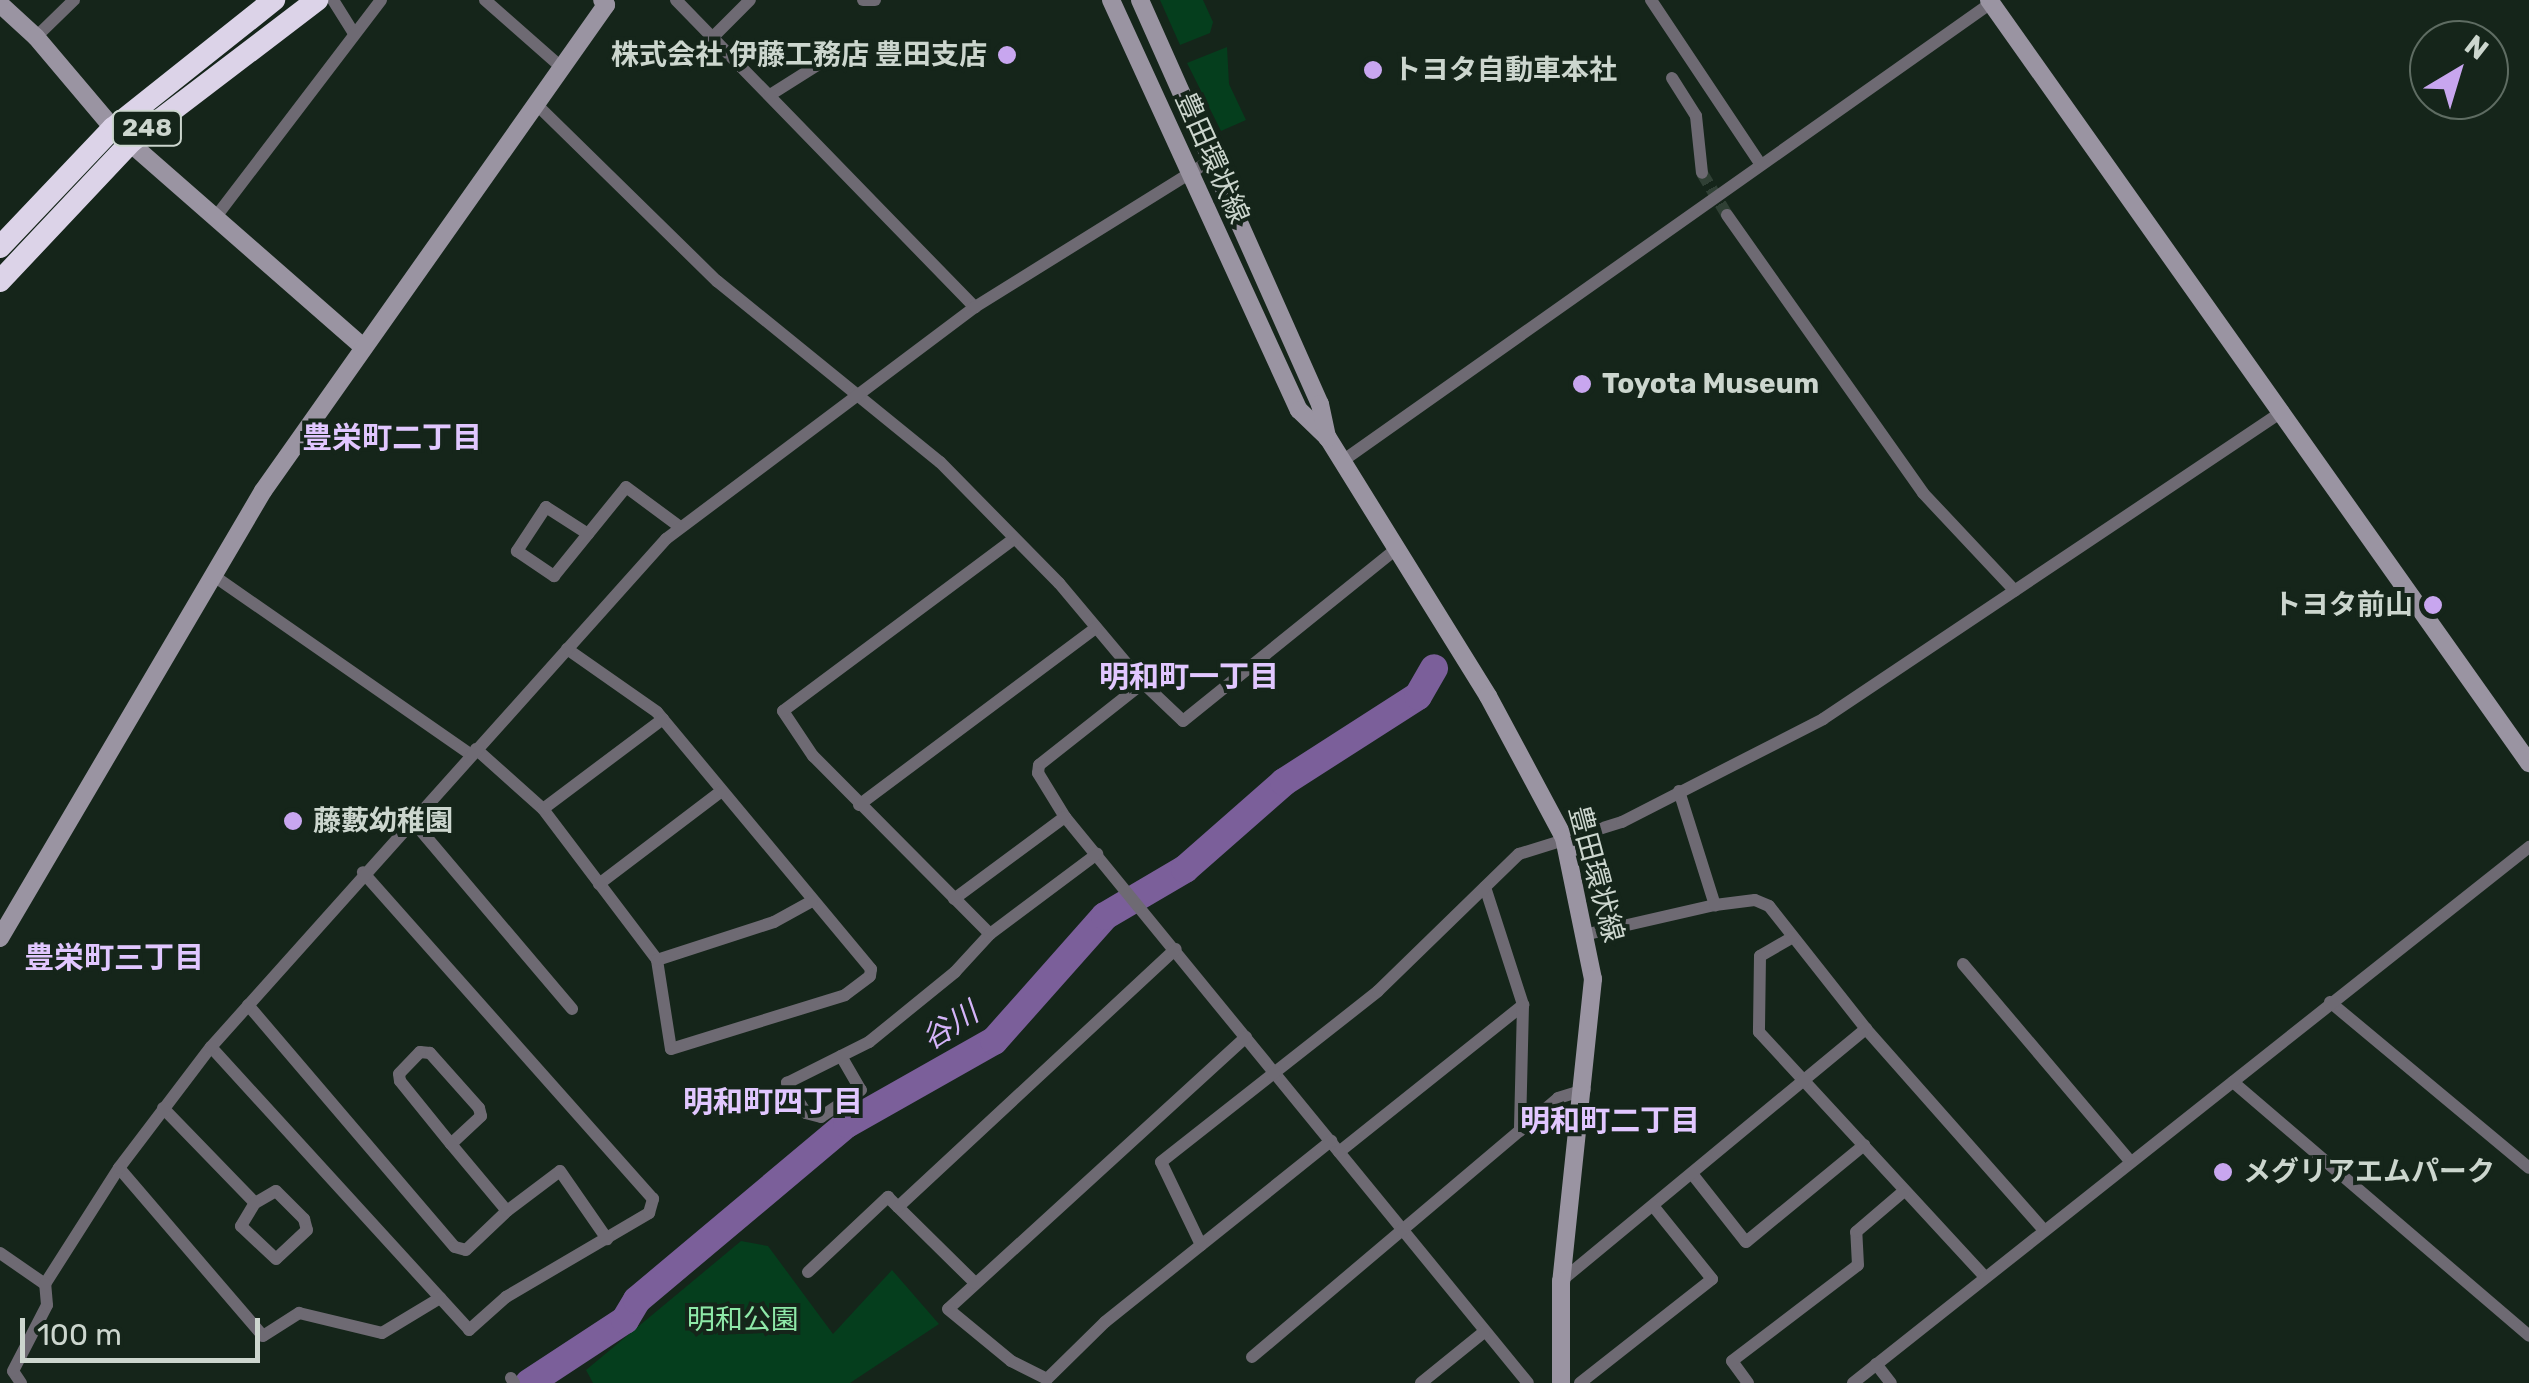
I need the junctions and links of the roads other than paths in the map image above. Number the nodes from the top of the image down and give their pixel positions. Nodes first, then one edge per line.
1 (74, 0) edge
2 (274, 0) edge
3 (317, 0) edge
4 (334, 0) edge
5 (380, 0) edge
6 (485, 0) edge
7 (676, 0) edge
8 (750, 0) edge
9 (1111, 0) edge
10 (1140, 0) edge
11 (1651, 0) edge
12 (606, 2) edge
13 (1990, 2) edge
14 (0, 4) edge
15 (354, 34) junction
16 (36, 37) junction
17 (711, 39) junction
18 (828, 59) dead end
19 (560, 67) junction
20 (1672, 78) dead end
21 (770, 94) junction
22 (535, 103) junction
23 (122, 134) junction
24 (1210, 161) junction
25 (1761, 165) junction
26 (1188, 172) junction
27 (1702, 173) tunnel mouth
28 (218, 214) junction
29 (1727, 214) tunnel mouth
30 (0, 247) edge
31 (0, 282) edge
32 (975, 307) junction
33 (364, 347) junction
34 (862, 395) junction
35 (2283, 411) junction
36 (1328, 438) junction
37 (1341, 462) junction
38 (680, 527) junction
39 (588, 534) junction
40 (1014, 539) junction
41 (1394, 551) junction
42 (214, 576) junction
43 (2015, 591) junction
44 (1096, 628) junction
45 (568, 649) junction
46 (1143, 683) junction
47 (663, 719) junction
48 (473, 751) junction
49 (2529, 763) edge
50 (1679, 791) junction
51 (720, 792) junction
52 (860, 806) junction
53 (543, 809) junction
54 (1065, 818) junction
55 (411, 819) junction
56 (1564, 838) junction
57 (2529, 847) edge
58 (1097, 854) junction
59 (363, 872) junction
60 (599, 884) junction
61 (1484, 887) junction
62 (954, 899) junction
63 (812, 901) junction
64 (1715, 906) junction
65 (990, 934) junction
66 (1588, 934) junction
67 (1793, 937) junction
68 (0, 938) edge
69 (1176, 949) junction
70 (657, 960) junction
71 (1963, 964) dead end
72 (2330, 1002) junction
73 (248, 1004) junction
74 (1522, 1005) junction
75 (572, 1009) dead end
76 (1866, 1030) junction
77 (1246, 1037) junction
78 (211, 1047) junction
79 (842, 1056) junction
80 (1275, 1074) junction
81 (1802, 1081) junction
82 (2233, 1082) junction
83 (1586, 1090) junction
84 (163, 1108) junction
85 (1520, 1131) junction
86 (451, 1144) junction
87 (1864, 1145) junction
88 (1335, 1146) junction
89 (2128, 1160) junction
90 (119, 1168) junction
91 (2529, 1168) edge
92 (1692, 1174) junction
93 (1904, 1191) junction
94 (255, 1203) junction
95 (898, 1206) junction
96 (1653, 1206) junction
97 (507, 1211) junction
98 (2043, 1229) junction
99 (1402, 1231) junction
100 (607, 1238) junction
101 (1202, 1245) junction
102 (0, 1252) edge
103 (808, 1272) dead end
104 (1984, 1276) junction
105 (1560, 1282) junction
106 (975, 1283) junction
107 (45, 1284) junction
108 (440, 1298) junction
109 (1484, 1332) junction
110 (2529, 1336) edge
111 (1252, 1356) dead end
112 (1876, 1364) junction
113 (1051, 1381) edge
114 (21, 1383) edge
115 (1421, 1383) edge
116 (1528, 1383) edge
117 (1562, 1383) edge
118 (1580, 1383) edge
119 (1748, 1383) edge
120 (1853, 1383) edge
121 (1891, 1383) edge

1 - 16 street
2 - 23 highway, 248
3 - 23 highway, 248
4 - 15 street
5 - 15 street
6 - 19 street
7 - 17 street
8 - 17 street
9 - 26 street, 豊田環状線
10 - 24 street, 豊田環状線
11 - 25 street
12 - 19 street
13 - 25 street
13 - 35 street
14 - 16 street
15 - 28 street
16 - 23 street
17 - 21 street
18 - 21 street
19 - 22 street
20 - 27 street
21 - 32 street
22 - 33 street
22 - 34 street
23 - 28 street
23 - 30 highway, 248
23 - 31 highway, 248
24 - 26 street
24 - 36 street, 豊田環状線
25 - 37 street
26 - 32 street
26 - 36 street, 豊田環状線
28 - 33 street
29 - 43 street
32 - 34 street
33 - 42 street
34 - 38 street
34 - 40 street
35 - 43 street
35 - 49 street
36 - 37 street, 豊田環状線
37 - 41 street, 豊田環状線
38 - 39 street
38 - 45 street
39 - 39 street
40 - 44 street
40 - 52 street
41 - 46 street
41 - 56 street, 豊田環状線
42 - 48 street
42 - 68 street
43 - 50 street
44 - 46 street
44 - 52 street
45 - 47 street
45 - 48 street
46 - 54 street
47 - 51 street
47 - 53 street
48 - 53 street
48 - 55 street
50 - 56 street
50 - 64 street
51 - 60 street
51 - 63 street
52 - 62 street
53 - 60 street
54 - 58 street
54 - 62 street
55 - 59 street
55 - 75 street
56 - 61 street
56 - 66 street, 豊田環状線
57 - 72 street
58 - 65 street
58 - 69 street
59 - 73 street
59 - 100 street
60 - 70 street
61 - 74 street
61 - 80 street
62 - 65 street
63 - 70 street
63 - 70 street
64 - 66 street
64 - 67 street
65 - 79 street
66 - 83 street, 豊田環状線
67 - 76 street
67 - 81 street
69 - 77 street
69 - 95 street
71 - 89 street
72 - 82 street
72 - 91 street
73 - 78 street
73 - 97 street
74 - 85 street
74 - 88 street
76 - 81 street
76 - 98 street
77 - 80 street
77 - 106 street
78 - 84 street
78 - 108 street
79 - 79 street
80 - 88 street
80 - 101 street
81 - 87 street
81 - 92 street
82 - 89 street
82 - 110 street
83 - 85 street
83 - 105 street, 豊田環状線
84 - 90 street
84 - 94 street
85 - 99 street
86 - 86 street
86 - 97 street
87 - 92 street
87 - 93 street
88 - 99 street
88 - 101 street
89 - 98 street
90 - 107 street
90 - 108 street
92 - 96 street
93 - 104 street
93 - 119 street
94 - 94 street
95 - 103 street
95 - 106 street
96 - 105 street
96 - 118 street
97 - 100 street
98 - 104 street
99 - 109 street
99 - 111 street
100 - 108 street
101 - 113 street
102 - 107 street
104 - 112 street
105 - 117 street, 豊田環状線
106 - 113 street
107 - 114 street
109 - 115 street
109 - 116 street
112 - 120 street
112 - 121 street

